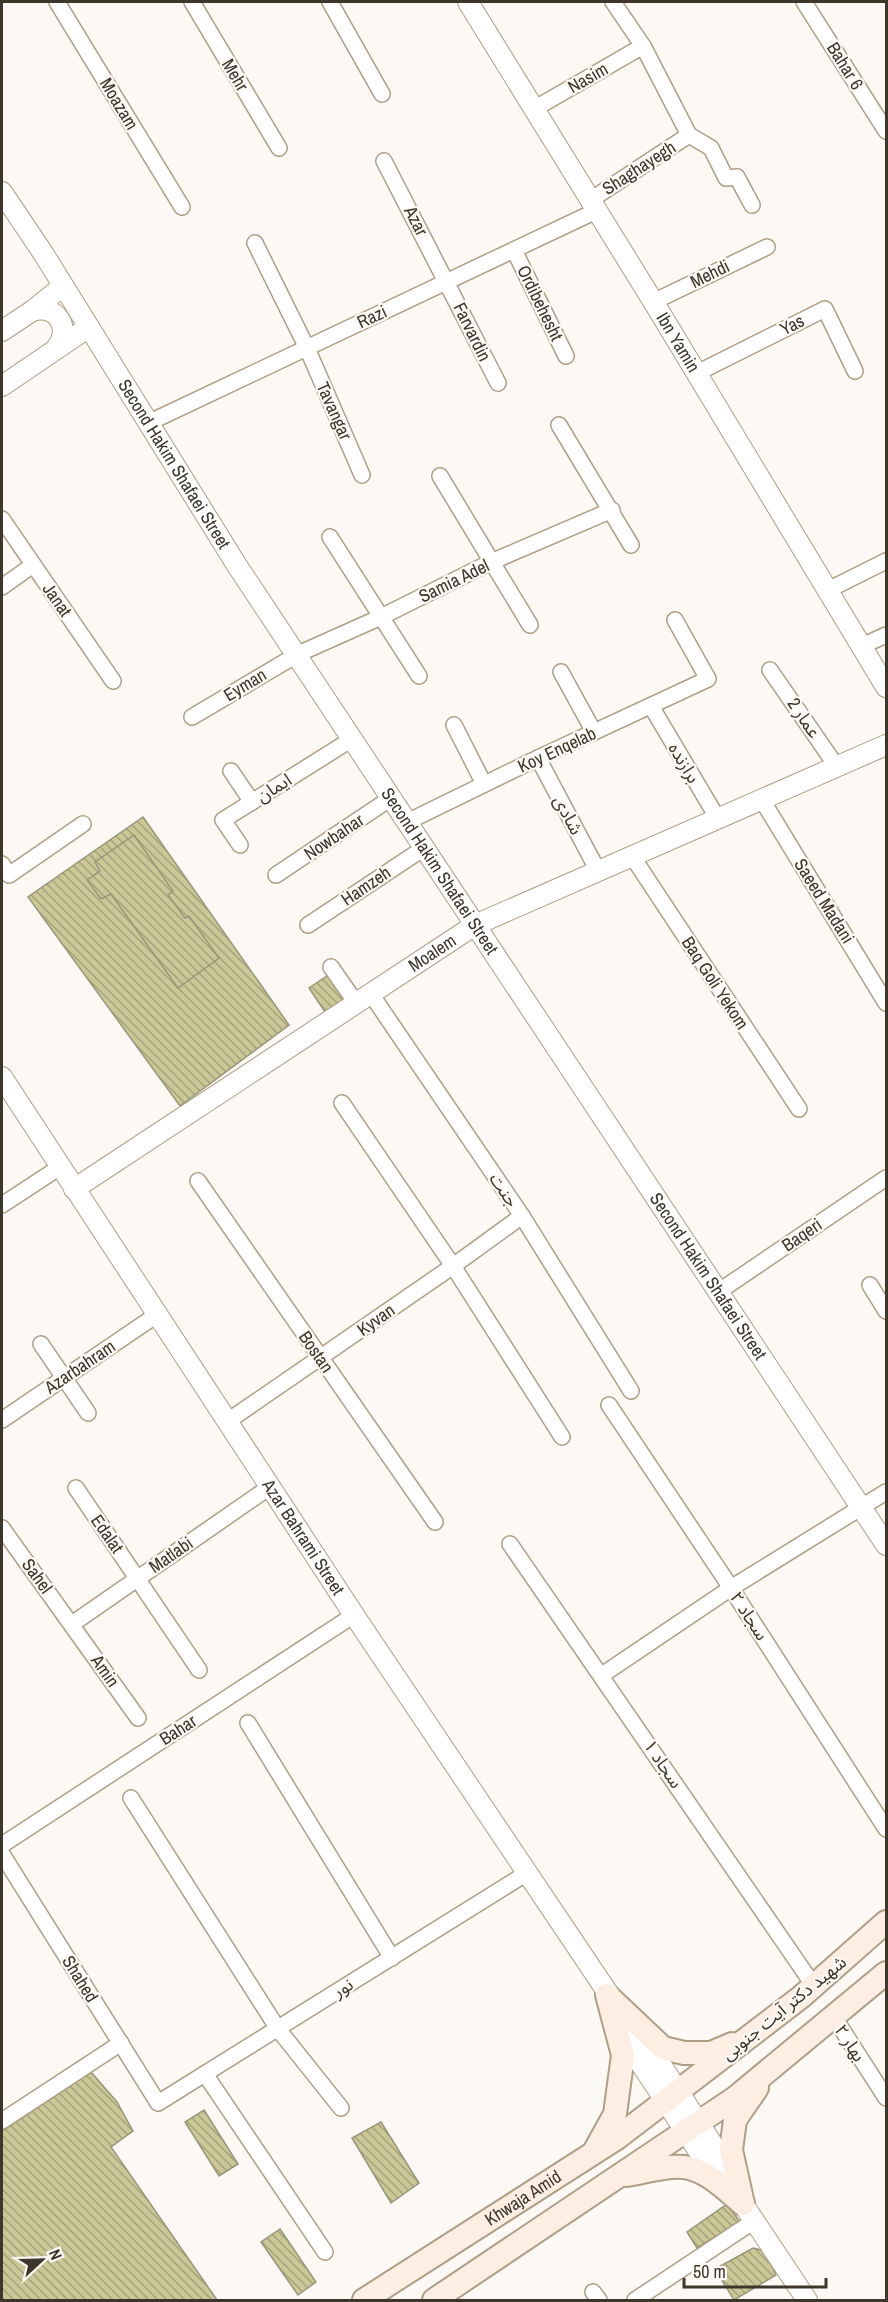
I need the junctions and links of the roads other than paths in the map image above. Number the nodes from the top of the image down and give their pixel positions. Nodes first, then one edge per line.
1 (57, 2) edge
2 (192, 2) edge
3 (330, 2) edge
4 (468, 2) edge
5 (613, 2) edge
6 (804, 2) edge
7 (643, 46) junction
8 (382, 94) dead end
9 (534, 110) junction
10 (886, 131) edge
11 (689, 135) junction
12 (279, 148) dead end
13 (384, 161) dead end
14 (2, 192) edge
15 (752, 205) dead end
16 (593, 206) junction
17 (182, 207) dead end
18 (255, 243) dead end
19 (767, 247) dead end
20 (514, 250) junction
21 (447, 281) junction
22 (63, 286) junction
23 (653, 302) junction
24 (32, 311) junction
25 (89, 327) junction
26 (2, 331) edge
27 (57, 347) junction
28 (306, 348) junction
29 (566, 356) dead end
30 (855, 371) dead end
31 (697, 373) junction
32 (498, 383) dead end
33 (2, 386) edge
34 (148, 423) junction
35 (558, 424) dead end
36 (362, 475) dead end
37 (440, 476) dead end
38 (612, 510) junction
39 (2, 519) edge
40 (330, 537) dead end
41 (631, 545) dead end
42 (886, 561) edge
43 (491, 562) junction
44 (33, 565) junction
45 (2, 587) edge
46 (828, 590) junction
47 (381, 617) junction
48 (675, 620) dead end
49 (530, 625) dead end
50 (886, 635) edge
51 (862, 646) junction
52 (297, 654) junction
53 (770, 670) dead end
54 (561, 672) dead end
55 (419, 676) dead end
56 (113, 681) dead end
57 (886, 687) edge
58 (651, 706) junction
59 (192, 717) dead end
60 (454, 725) dead end
61 (594, 732) junction
62 (352, 739) junction
63 (886, 746) edge
64 (538, 758) junction
65 (837, 767) junction
66 (231, 771) dead end
67 (484, 784) junction
68 (391, 798) junction
69 (762, 800) junction
70 (252, 802) junction
71 (718, 819) junction
72 (407, 822) junction
73 (84, 824) dead end
74 (240, 845) dead end
75 (424, 848) junction
76 (632, 856) junction
77 (2, 864) edge
78 (598, 871) junction
79 (276, 875) dead end
80 (308, 925) dead end
81 (476, 925) junction
82 (331, 967) dead end
83 (363, 998) junction
84 (886, 1003) edge
85 (2, 1077) edge
86 (342, 1103) dead end
87 (799, 1109) dead end
88 (60, 1167) junction
89 (886, 1178) edge
90 (198, 1182) dead end
91 (74, 1189) junction
92 (2, 1205) edge
93 (522, 1216) junction
94 (453, 1266) junction
95 (870, 1285) dead end
96 (718, 1292) junction
97 (886, 1311) edge
98 (158, 1314) junction
99 (41, 1344) dead end
100 (320, 1358) junction
101 (65, 1377) junction
102 (631, 1390) dead end
103 (609, 1405) dead end
104 (88, 1413) dead end
105 (2, 1420) edge
106 (228, 1421) junction
107 (562, 1437) dead end
108 (271, 1486) junction
109 (76, 1488) dead end
110 (886, 1492) edge
111 (861, 1507) junction
112 (435, 1522) dead end
113 (2, 1528) edge
114 (510, 1544) dead end
115 (886, 1545) edge
116 (138, 1578) junction
117 (731, 1588) junction
118 (354, 1615) junction
119 (72, 1624) junction
120 (199, 1670) dead end
121 (602, 1675) junction
122 (138, 1718) dead end
123 (248, 1723) dead end
124 (131, 1798) dead end
125 (886, 1829) edge
126 (2, 1845) edge
127 (2, 1854) edge
128 (527, 1874) junction
129 (886, 1922) edge
130 (392, 1958) junction
131 (886, 1973) edge
132 (814, 1986) junction
133 (607, 1995) junction
134 (834, 2017) junction
135 (278, 2029) junction
136 (747, 2039) junction
137 (121, 2043) junction
138 (769, 2070) junction
139 (205, 2074) junction
140 (672, 2096) junction
141 (886, 2098) edge
142 (158, 2103) joint
143 (341, 2108) dead end
144 (2, 2120) edge
145 (692, 2126) junction
146 (592, 2155) junction
147 (617, 2177) junction
148 (749, 2212) junction
149 (325, 2252) dead end
150 (364, 2301) edge
151 (434, 2301) edge
152 (635, 2301) edge
153 (807, 2301) edge

1 - 17 street, Moazam
2 - 12 street, Mehr
3 - 8 street
4 - 9 street, Ibn Yamin
5 - 7 street
6 - 10 street, Bahar 6
7 - 9 street, Nasim
7 - 11 street
9 - 16 street, Ibn Yamin
11 - 15 street
11 - 16 street, Shaghayegh
13 - 21 street, Azar
14 - 22 street, Second Hakim Shafaei Street
16 - 20 street, Razi
16 - 23 street, Ibn Yamin
18 - 28 street, Tavangar
19 - 23 street, Mehdi
20 - 21 street, Razi
20 - 29 street, Ordibehesht
21 - 28 street, Razi
21 - 32 street, Farvardin
22 - 24 street
22 - 25 street, Second Hakim Shafaei Street
23 - 31 street, Ibn Yamin
24 - 26 street
24 - 27 street
25 - 27 street
25 - 34 street, Second Hakim Shafaei Street
27 - 33 street
28 - 34 street, Razi
28 - 36 street, Tavangar
30 - 31 street, Yas
31 - 46 street, Ibn Yamin
34 - 52 street, Second Hakim Shafaei Street
35 - 38 street
37 - 43 street
38 - 41 street
38 - 43 street, Samia Adel
39 - 44 street, Janat
40 - 47 street
42 - 46 street
43 - 47 street, Samia Adel
43 - 49 street
44 - 45 street
44 - 56 street, Janat
46 - 51 street, Ibn Yamin
47 - 52 street, Samia Adel
47 - 55 street
48 - 58 street, Koy Enqelab
50 - 51 street
51 - 57 street, Ibn Yamin
52 - 59 street, Eyman
52 - 62 street, Second Hakim Shafaei Street
53 - 65 street, عمار 2
54 - 61 street
58 - 61 street, Koy Enqelab
58 - 71 street, برازنده
60 - 67 street
61 - 64 street, Koy Enqelab
62 - 68 street, Second Hakim Shafaei Street
62 - 70 street, ایمان
63 - 65 street, Moalem
64 - 67 street, Koy Enqelab
64 - 78 street, شادی
65 - 69 street, Moalem
66 - 70 street
67 - 72 street, Koy Enqelab
68 - 72 street, Second Hakim Shafaei Street
68 - 79 street, Nowbahar
69 - 71 street, Moalem
69 - 84 street, Saeed Madani
70 - 74 street, ایمان
71 - 76 street, Moalem
72 - 75 street, Second Hakim Shafaei Street
73 - 77 street
75 - 80 street, Hamzeh
75 - 81 street, Second Hakim Shafaei Street
76 - 78 street, Moalem
76 - 87 street, Baq Goli Yekom
78 - 81 street, Moalem
81 - 83 street, Moalem
81 - 96 street, Second Hakim Shafaei Street
82 - 83 street, جنت
83 - 91 street, Moalem
83 - 93 street, جنت
85 - 88 street, Azar Bahrami Street
86 - 94 street
88 - 91 street, Azar Bahrami Street
88 - 92 street
89 - 96 street, Baqeri
90 - 100 street, Bostan
91 - 98 street, Azar Bahrami Street
93 - 94 street, Kyvan
93 - 102 street, جنت
94 - 100 street, Kyvan
94 - 107 street
95 - 97 street
96 - 111 street, Second Hakim Shafaei Street
98 - 101 street, Azarbahram
98 - 106 street, Azar Bahrami Street
99 - 101 street
100 - 106 street, Kyvan
100 - 112 street, Bostan
101 - 104 street
101 - 105 street, Azarbahram
103 - 117 street, سجاد ۲
106 - 108 street, Azar Bahrami Street
108 - 116 street, Matlabi
108 - 118 street, Azar Bahrami Street
109 - 116 street, Edalat
110 - 111 street
111 - 115 street, Second Hakim Shafaei Street
111 - 117 street
113 - 119 street, Sahel
114 - 121 street, سجاد ۱
116 - 119 street, Matlabi
116 - 120 street, Edalat
117 - 121 street
117 - 125 street, سجاد ۲
118 - 126 street, Bahar
118 - 128 street, Azar Bahrami Street
119 - 122 street, Amin
121 - 132 street, سجاد ۱
123 - 130 street
124 - 135 street
127 - 137 street, Shahed
128 - 130 street, نور
128 - 133 street, Azar Bahrami Street
129 - 132 main road, شهید دکتر آیت جنوبی
130 - 135 street, نور
131 - 134 main road, شهید دکتر آیت جنوبی
132 - 136 main road, شهید دکتر آیت جنوبی
133 - 136 main road
133 - 140 street, Azar Bahrami Street
133 - 146 main road
134 - 138 main road, شهید دکتر آیت جنوبی
134 - 141 street, بهار ۲
135 - 139 street, نور
135 - 143 street
136 - 140 main road, شهید دکتر آیت جنوبی
137 - 142 street, Shahed
137 - 144 street
138 - 145 main road, شهید دکتر آیت جنوبی
138 - 148 main road
139 - 142 street, نور
139 - 149 street
140 - 145 street, Azar Bahrami Street
140 - 146 main road, Khwaja Amid
145 - 147 main road, Khwaja Amid
145 - 148 street, Azar Bahrami Street
146 - 150 main road, Khwaja Amid
147 - 148 main road
147 - 151 main road, Khwaja Amid
148 - 152 street
148 - 153 street

